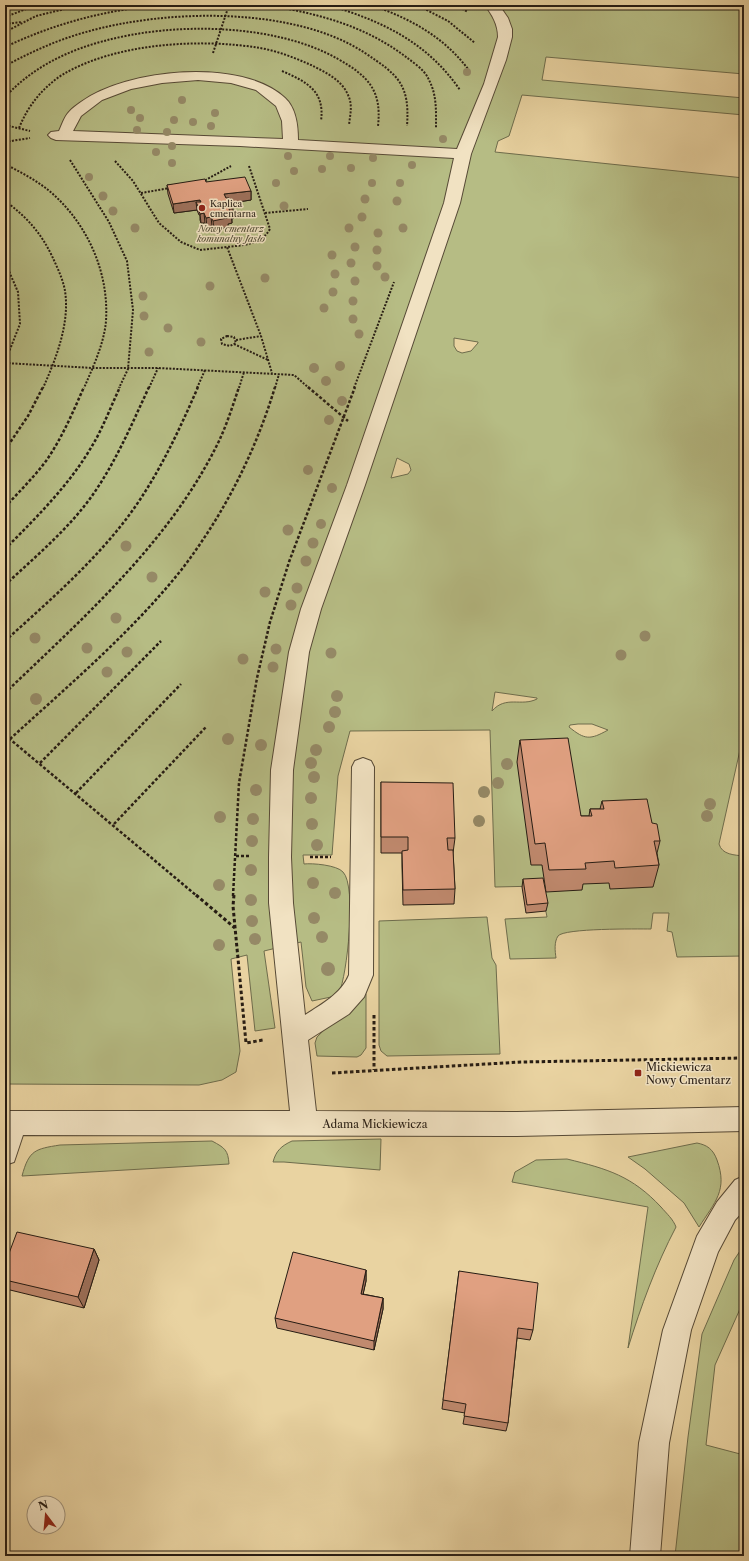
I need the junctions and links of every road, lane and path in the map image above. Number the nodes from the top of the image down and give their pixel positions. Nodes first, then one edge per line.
1 (37, 5) edge
2 (81, 5) edge
3 (165, 5) edge
4 (229, 5) edge
5 (265, 5) edge
6 (330, 5) edge
7 (371, 5) edge
8 (417, 5) edge
9 (492, 5) edge
10 (5, 17) edge
11 (225, 17) junction
12 (24, 22) junction
13 (5, 24) edge
14 (5, 32) edge
15 (478, 45) dead end
16 (5, 47) edge
17 (5, 66) edge
18 (470, 71) dead end
19 (206, 76) junction
20 (462, 93) dead end
21 (60, 135) junction
22 (93, 136) junction
23 (240, 141) junction
24 (291, 144) junction
25 (407, 150) junction
26 (435, 152) junction
27 (463, 154) junction
28 (246, 157) junction
29 (5, 164) edge
30 (199, 182) edge
31 (172, 188) edge
32 (141, 193) junction
33 (5, 201) edge
34 (308, 209) dead end
35 (265, 213) junction
36 (227, 247) junction
37 (5, 262) edge
38 (396, 277) dead end
39 (261, 336) junction
40 (236, 340) junction
41 (234, 344) junction
42 (269, 360) junction
43 (5, 363) edge
44 (53, 366) junction
45 (93, 368) junction
46 (158, 368) junction
47 (128, 369) junction
48 (205, 370) junction
49 (244, 372) junction
50 (272, 373) junction
51 (279, 374) junction
52 (343, 417) junction
53 (375, 430) junction
54 (5, 450) edge
55 (5, 507) edge
56 (5, 550) edge
57 (5, 584) edge
58 (5, 641) edge
59 (161, 641) dead end
60 (181, 684) dead end
61 (5, 693) edge
62 (206, 727) dead end
63 (5, 735) edge
64 (10, 739) junction
65 (40, 763) junction
66 (363, 767) dead end
67 (76, 793) junction
68 (114, 824) junction
69 (362, 856) junction
70 (280, 857) junction
71 (235, 928) dead end
72 (295, 1035) junction
73 (744, 1058) edge
74 (300, 1075) junction
75 (744, 1119) edge
76 (9, 1123) edge
77 (304, 1123) junction
78 (5, 1153) edge
79 (744, 1190) edge
80 (645, 1556) edge

1 - 10 path
2 - 12 path
3 - 16 path
4 - 11 path
5 - 26 path
6 - 20 path
7 - 18 path
8 - 15 path
9 - 27 street
11 - 17 path
11 - 19 path
11 - 25 path
12 - 13 path
12 - 14 path
19 - 21 street
19 - 24 street
21 - 22 street
21 - 47 path
22 - 23 street
22 - 32 path
23 - 24 street
23 - 28 path
24 - 25 street
25 - 26 street
26 - 27 street
27 - 53 street
28 - 30 path
28 - 35 path
29 - 45 path
31 - 32 path
32 - 36 path
33 - 44 path
34 - 35 path
35 - 36 path
36 - 39 path
37 - 43 path
38 - 52 path
39 - 40 path
39 - 42 path
40 - 41 path
40 - 41 path
41 - 42 path
42 - 50 path
43 - 44 path
44 - 45 path
44 - 54 path
45 - 47 path
45 - 55 path
46 - 47 path
46 - 48 path
46 - 57 path
47 - 56 path
48 - 49 path
48 - 58 path
49 - 50 path
49 - 61 path
50 - 51 path
51 - 52 path
51 - 64 path
52 - 53 path
53 - 70 street
59 - 65 path
60 - 67 path
62 - 68 path
63 - 64 path
64 - 65 path
65 - 67 path
66 - 69 street
67 - 68 path
68 - 71 path
69 - 70 path
69 - 72 street
70 - 72 street
72 - 74 street
73 - 74 path
74 - 77 street
75 - 77 street, Adama Mickiewicza
76 - 77 street, Adama Mickiewicza
76 - 78 street
79 - 80 street

